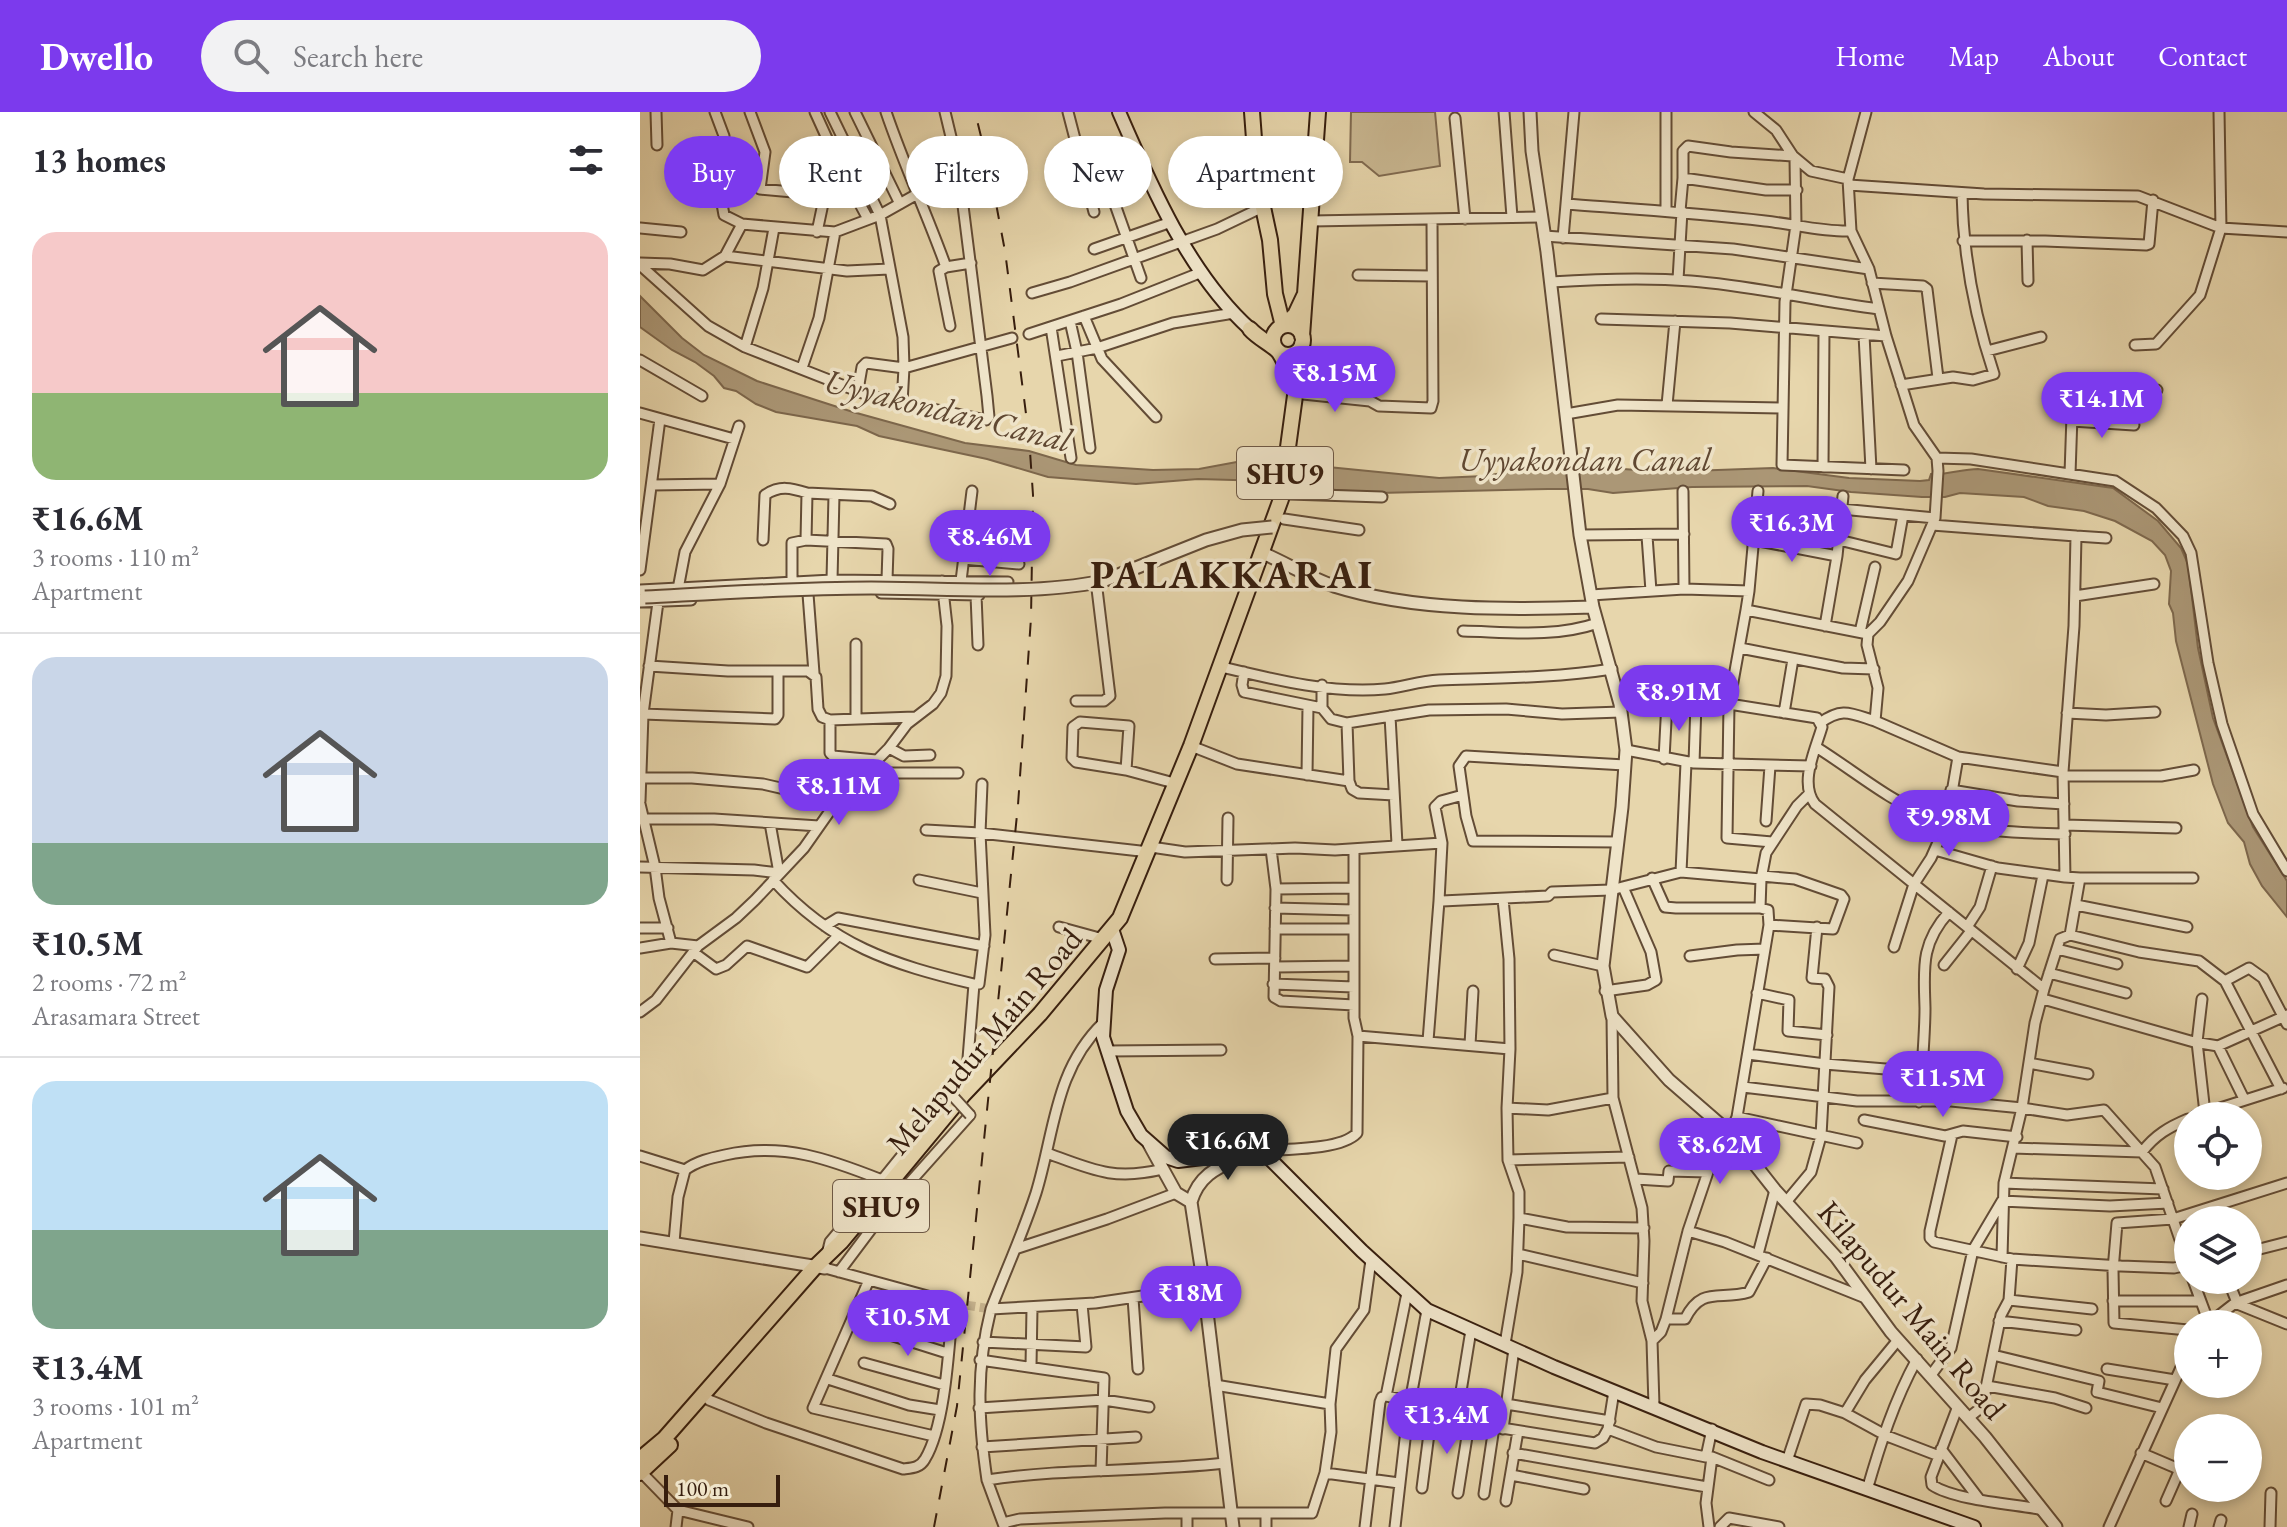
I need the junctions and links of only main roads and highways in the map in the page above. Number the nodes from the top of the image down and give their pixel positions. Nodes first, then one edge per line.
1 (1119, 112) edge
2 (1252, 112) edge
3 (1318, 112) edge
4 (1304, 296) junction
5 (1280, 328) junction
6 (1250, 329) junction
7 (1302, 340) junction
8 (1278, 351) junction
9 (1298, 389) junction
10 (1108, 934) junction
11 (826, 1266) junction
12 (640, 1468) edge
13 (1947, 1523) edge
14 (1974, 1527) edge

1 - 6 main road
2 - 5 main road
3 - 4 main road
4 - 5 main road
4 - 7 main road
5 - 6 main road
5 - 7 main road
5 - 8 main road
6 - 8 main road
7 - 8 main road
7 - 9 main road, SHU9
8 - 9 main road
9 - 10 main road, Melapudur Main Road / SHU9
10 - 11 main road, Melapudur Main Road / SHU9
10 - 13 main road
11 - 12 main road, Melapudur Main Road / SHU9
11 - 12 main road, Melapudur Main Road / SHU9
13 - 14 main road

